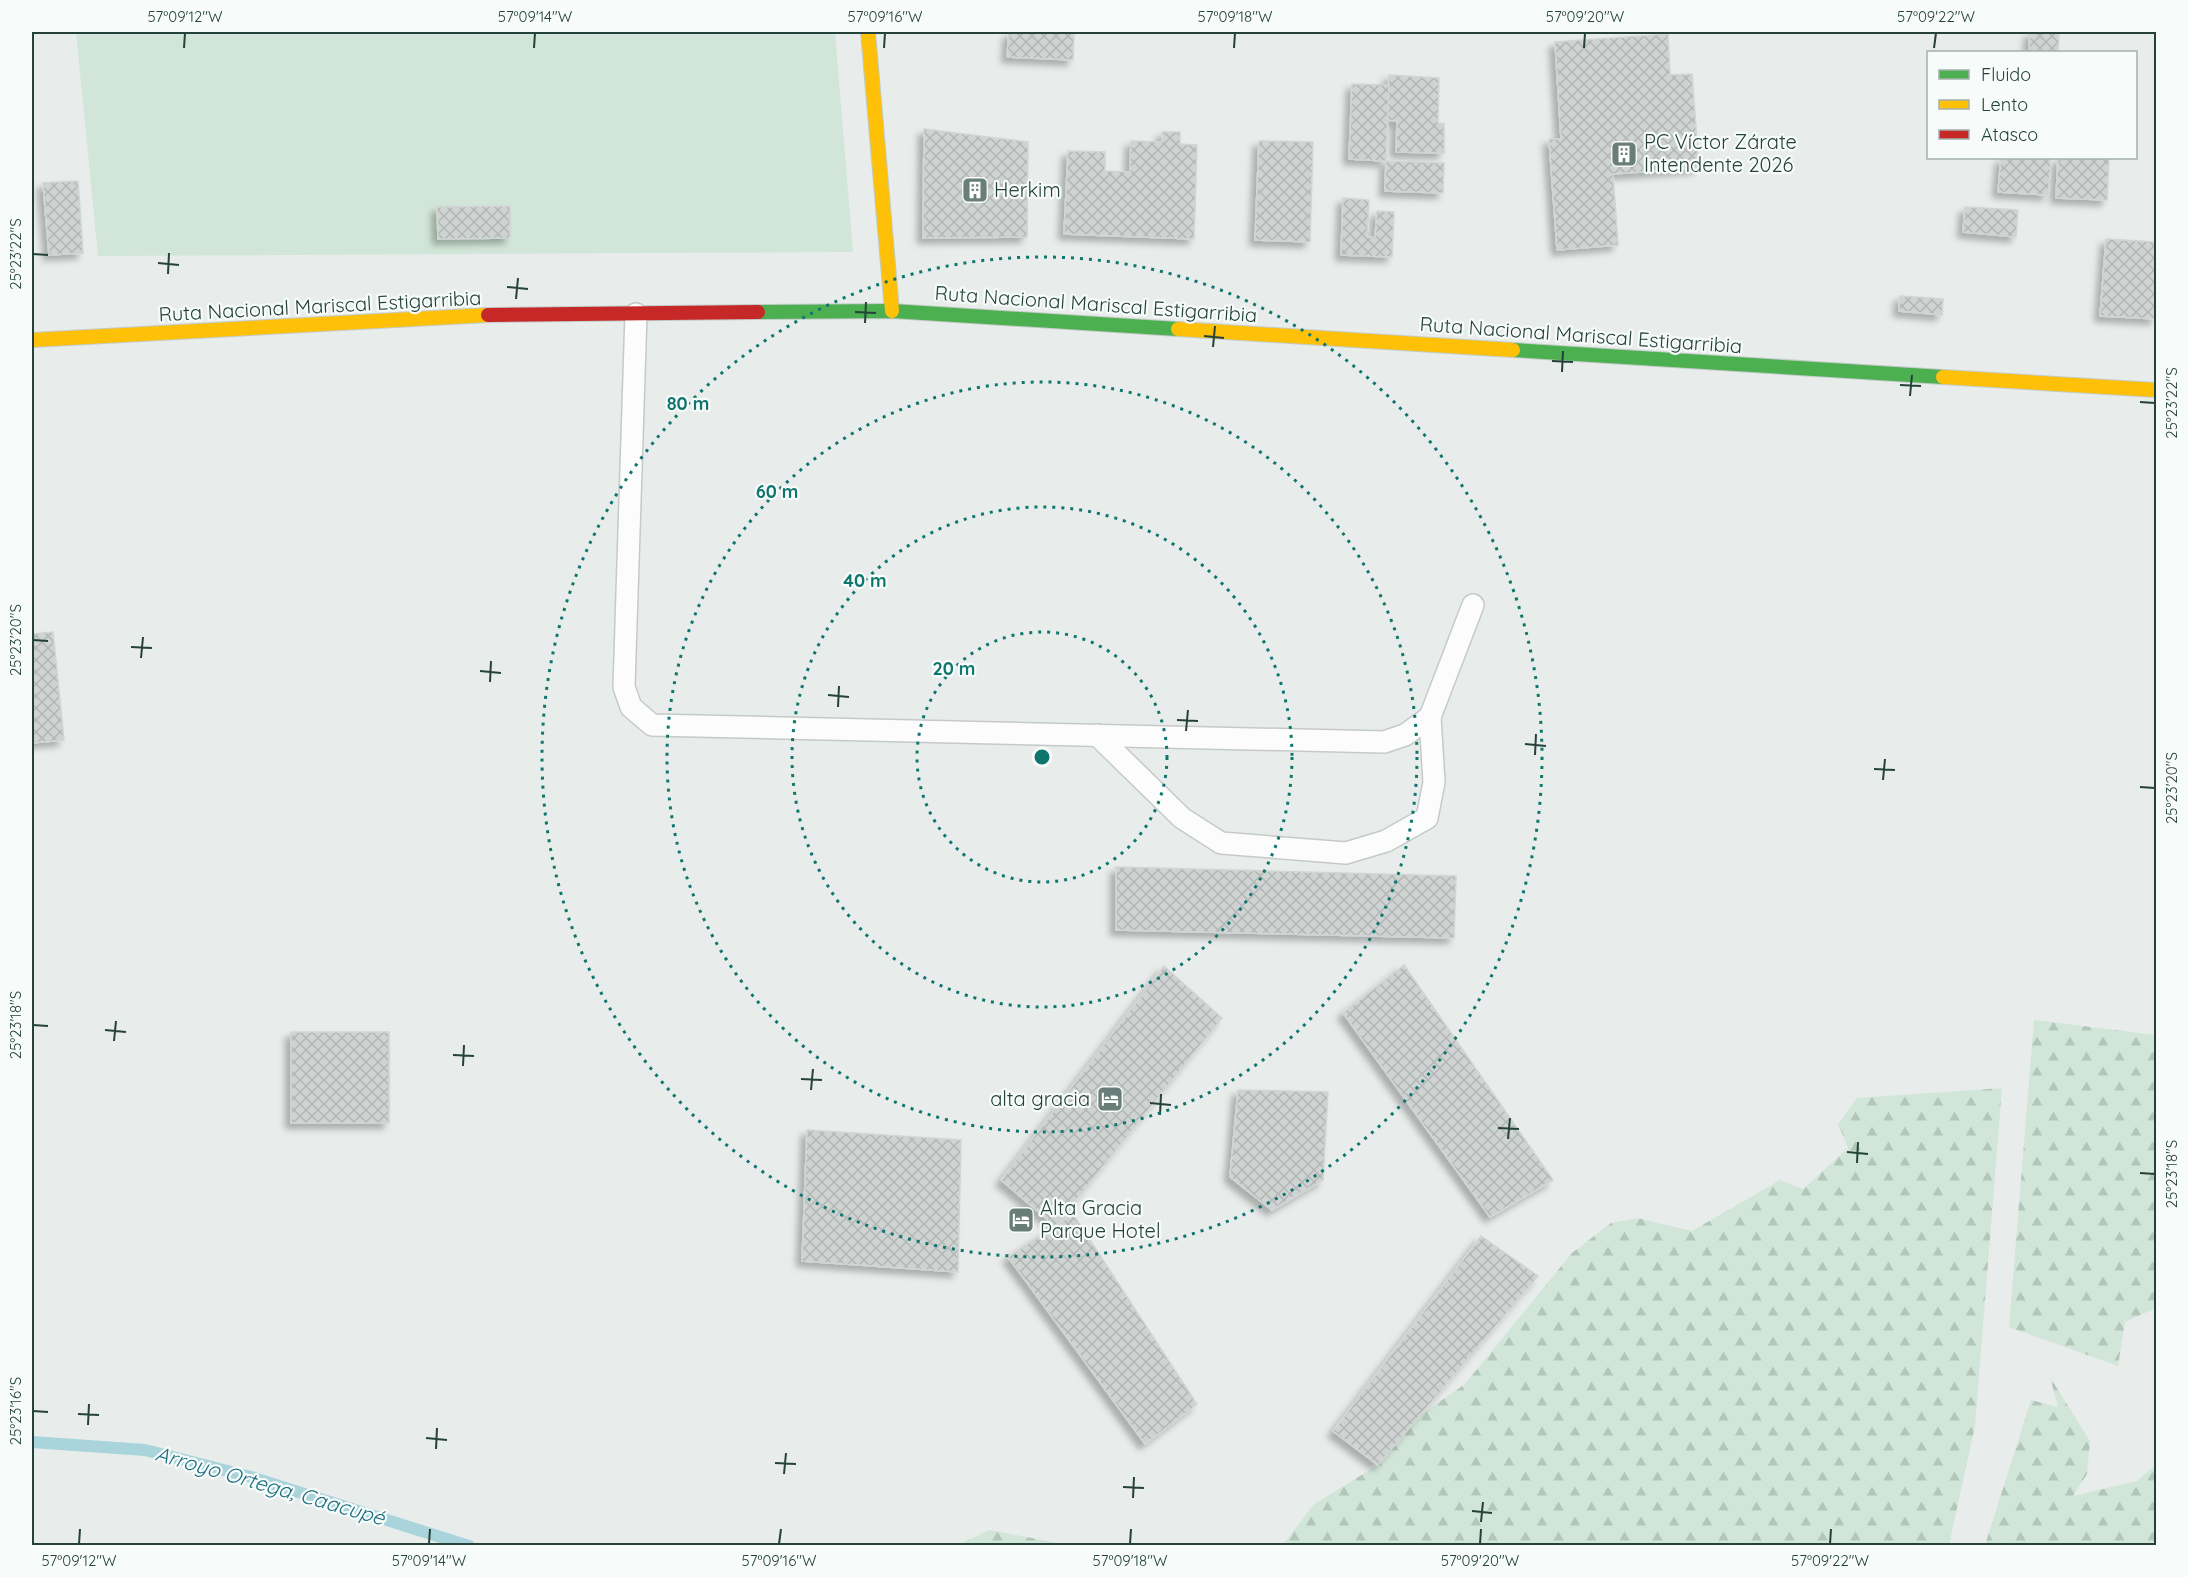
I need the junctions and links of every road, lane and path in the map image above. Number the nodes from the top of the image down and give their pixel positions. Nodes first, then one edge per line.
1 (868, 32) edge
2 (892, 310) junction
3 (636, 314) junction
4 (32, 340) edge
5 (2157, 390) edge
6 (1473, 605) dead end
7 (1430, 717) junction
8 (1097, 735) junction

1 - 2 main road
2 - 3 main road, Ruta Nacional Mariscal Estigarribia
2 - 5 main road, Ruta Nacional Mariscal Estigarribia
3 - 4 main road, Ruta Nacional Mariscal Estigarribia
3 - 8 lane
6 - 7 lane
7 - 8 lane
7 - 8 lane

